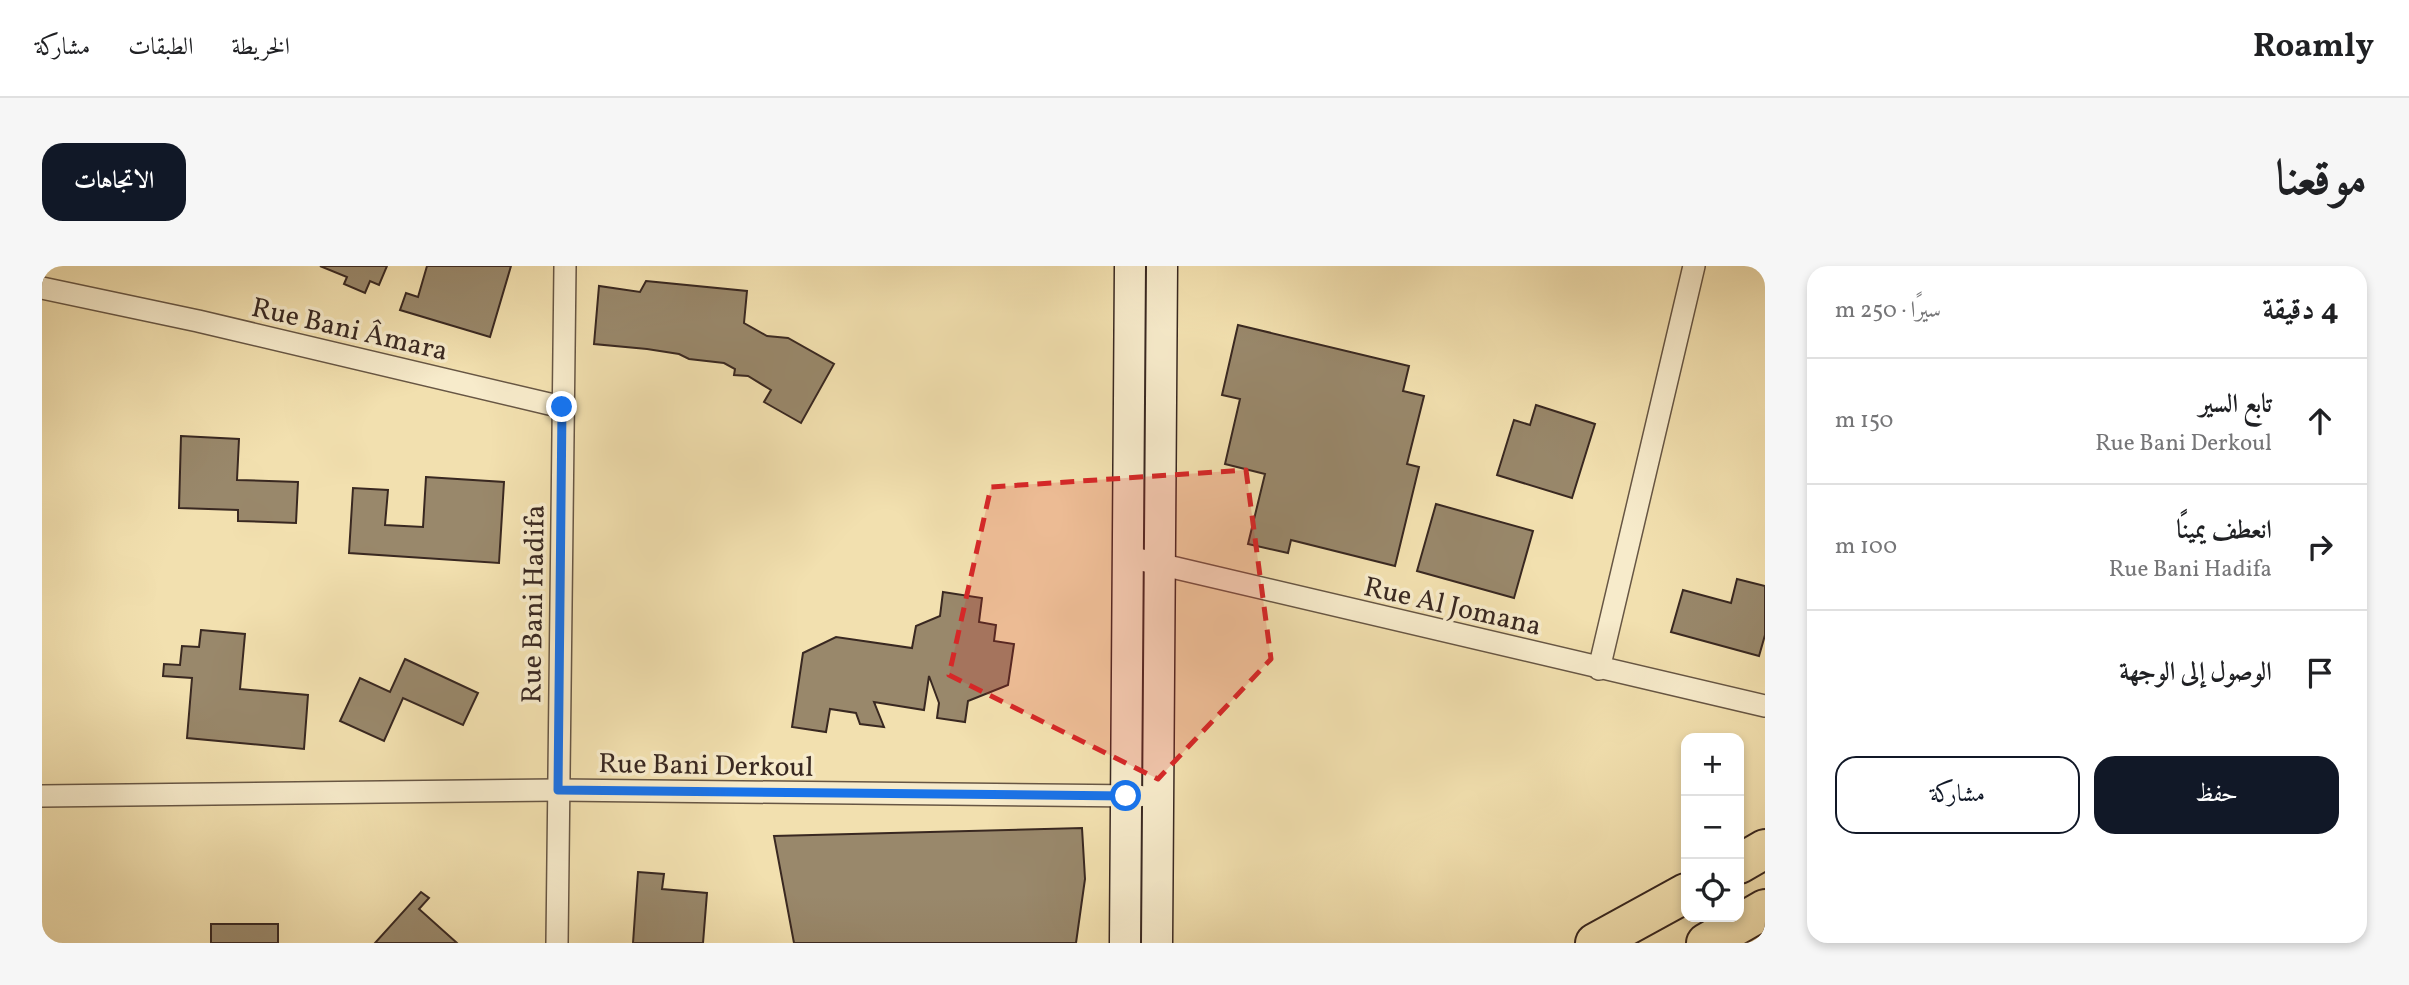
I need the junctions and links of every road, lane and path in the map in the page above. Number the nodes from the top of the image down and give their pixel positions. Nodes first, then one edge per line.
1 (565, 266) edge
2 (1130, 266) edge
3 (1162, 266) edge
4 (1694, 266) edge
5 (42, 288) edge
6 (562, 407) junction
7 (1129, 557) junction
8 (1160, 564) junction
9 (1599, 669) junction
10 (1765, 706) edge
11 (558, 790) junction
12 (42, 796) edge
13 (1126, 796) junction
14 (1158, 797) junction
15 (1765, 849) edge
16 (1744, 861) edge
17 (1681, 896) edge
18 (1765, 909) edge
19 (557, 943) edge
20 (1125, 943) edge
21 (1157, 943) edge
22 (1595, 943) edge
23 (1706, 943) edge

1 - 6 street, Rue Bani Hadifa
2 - 7 street
3 - 8 street
4 - 9 street
5 - 6 street, Rue Bani Âmara
6 - 11 street, Rue Bani Hadifa
7 - 8 street, Rue Al Jomana
7 - 13 street
8 - 9 street, Rue Al Jomana
8 - 14 street
9 - 10 street, Rue Al Jomana
11 - 12 street, Rue Bani Derkoul
11 - 13 street, Rue Bani Derkoul
11 - 19 street, Rue Bani Hadifa
13 - 14 street, Rue Bani Derkoul
13 - 20 street
14 - 21 street
15 - 16 highway
17 - 22 highway
18 - 23 highway

